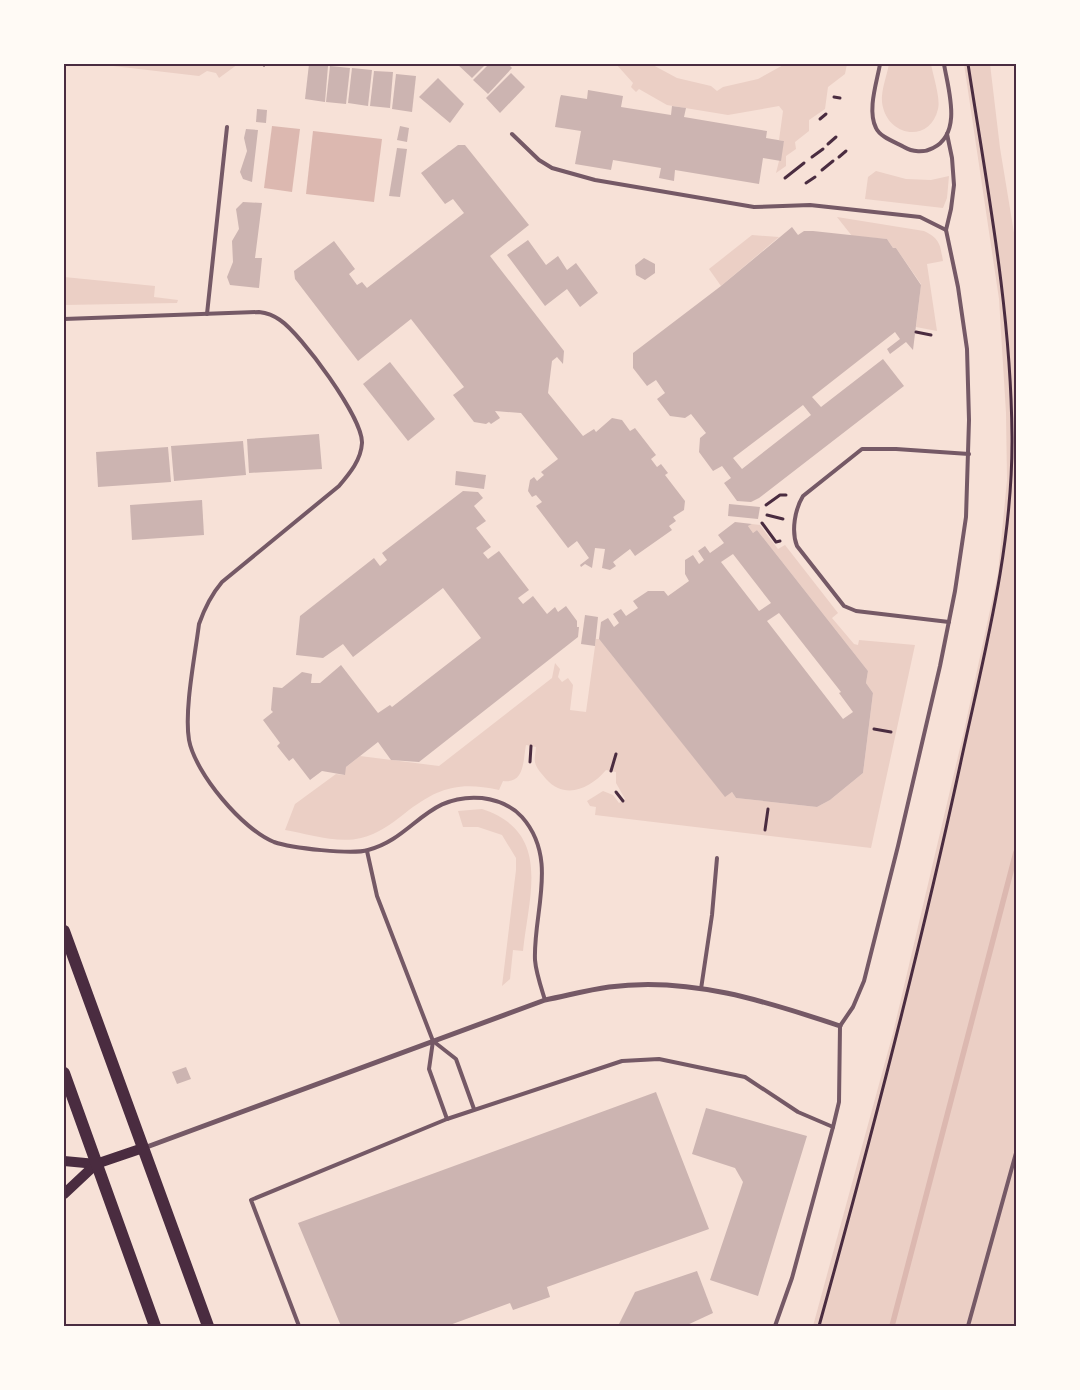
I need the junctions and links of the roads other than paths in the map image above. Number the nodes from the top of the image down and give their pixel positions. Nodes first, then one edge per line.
1 (880, 64) edge
2 (944, 64) edge
3 (227, 127) dead end
4 (512, 134) dead end
5 (947, 134) junction
6 (946, 230) junction
7 (207, 314) junction
8 (64, 319) edge
9 (969, 454) junction
10 (948, 622) junction
11 (367, 851) junction
12 (717, 858) dead end
13 (64, 931) edge
14 (701, 989) junction
15 (545, 1000) junction
16 (840, 1026) junction
17 (433, 1041) junction
18 (64, 1073) edge
19 (474, 1109) junction
20 (447, 1119) junction
21 (833, 1127) junction
22 (143, 1148) junction
23 (1016, 1153) edge
24 (64, 1161) edge
25 (96, 1164) junction
26 (64, 1194) edge
27 (155, 1326) edge
28 (208, 1326) edge
29 (299, 1326) edge
30 (775, 1326) edge
31 (968, 1326) edge

1 - 5 lane
2 - 5 lane
3 - 7 lane
4 - 6 lane
5 - 6 lane
6 - 9 lane
7 - 8 lane
7 - 11 lane
9 - 10 lane
9 - 10 lane
10 - 16 lane
11 - 15 lane
11 - 17 lane
12 - 14 lane
13 - 22 main road
14 - 15 street
14 - 16 street
15 - 17 street
16 - 21 lane
17 - 19 lane
17 - 20 lane
17 - 22 street
18 - 25 main road
19 - 20 lane
19 - 21 lane
20 - 29 lane
21 - 30 lane
22 - 25 main road
22 - 28 main road
23 - 31 lane
24 - 25 main road
25 - 26 main road
25 - 27 main road

